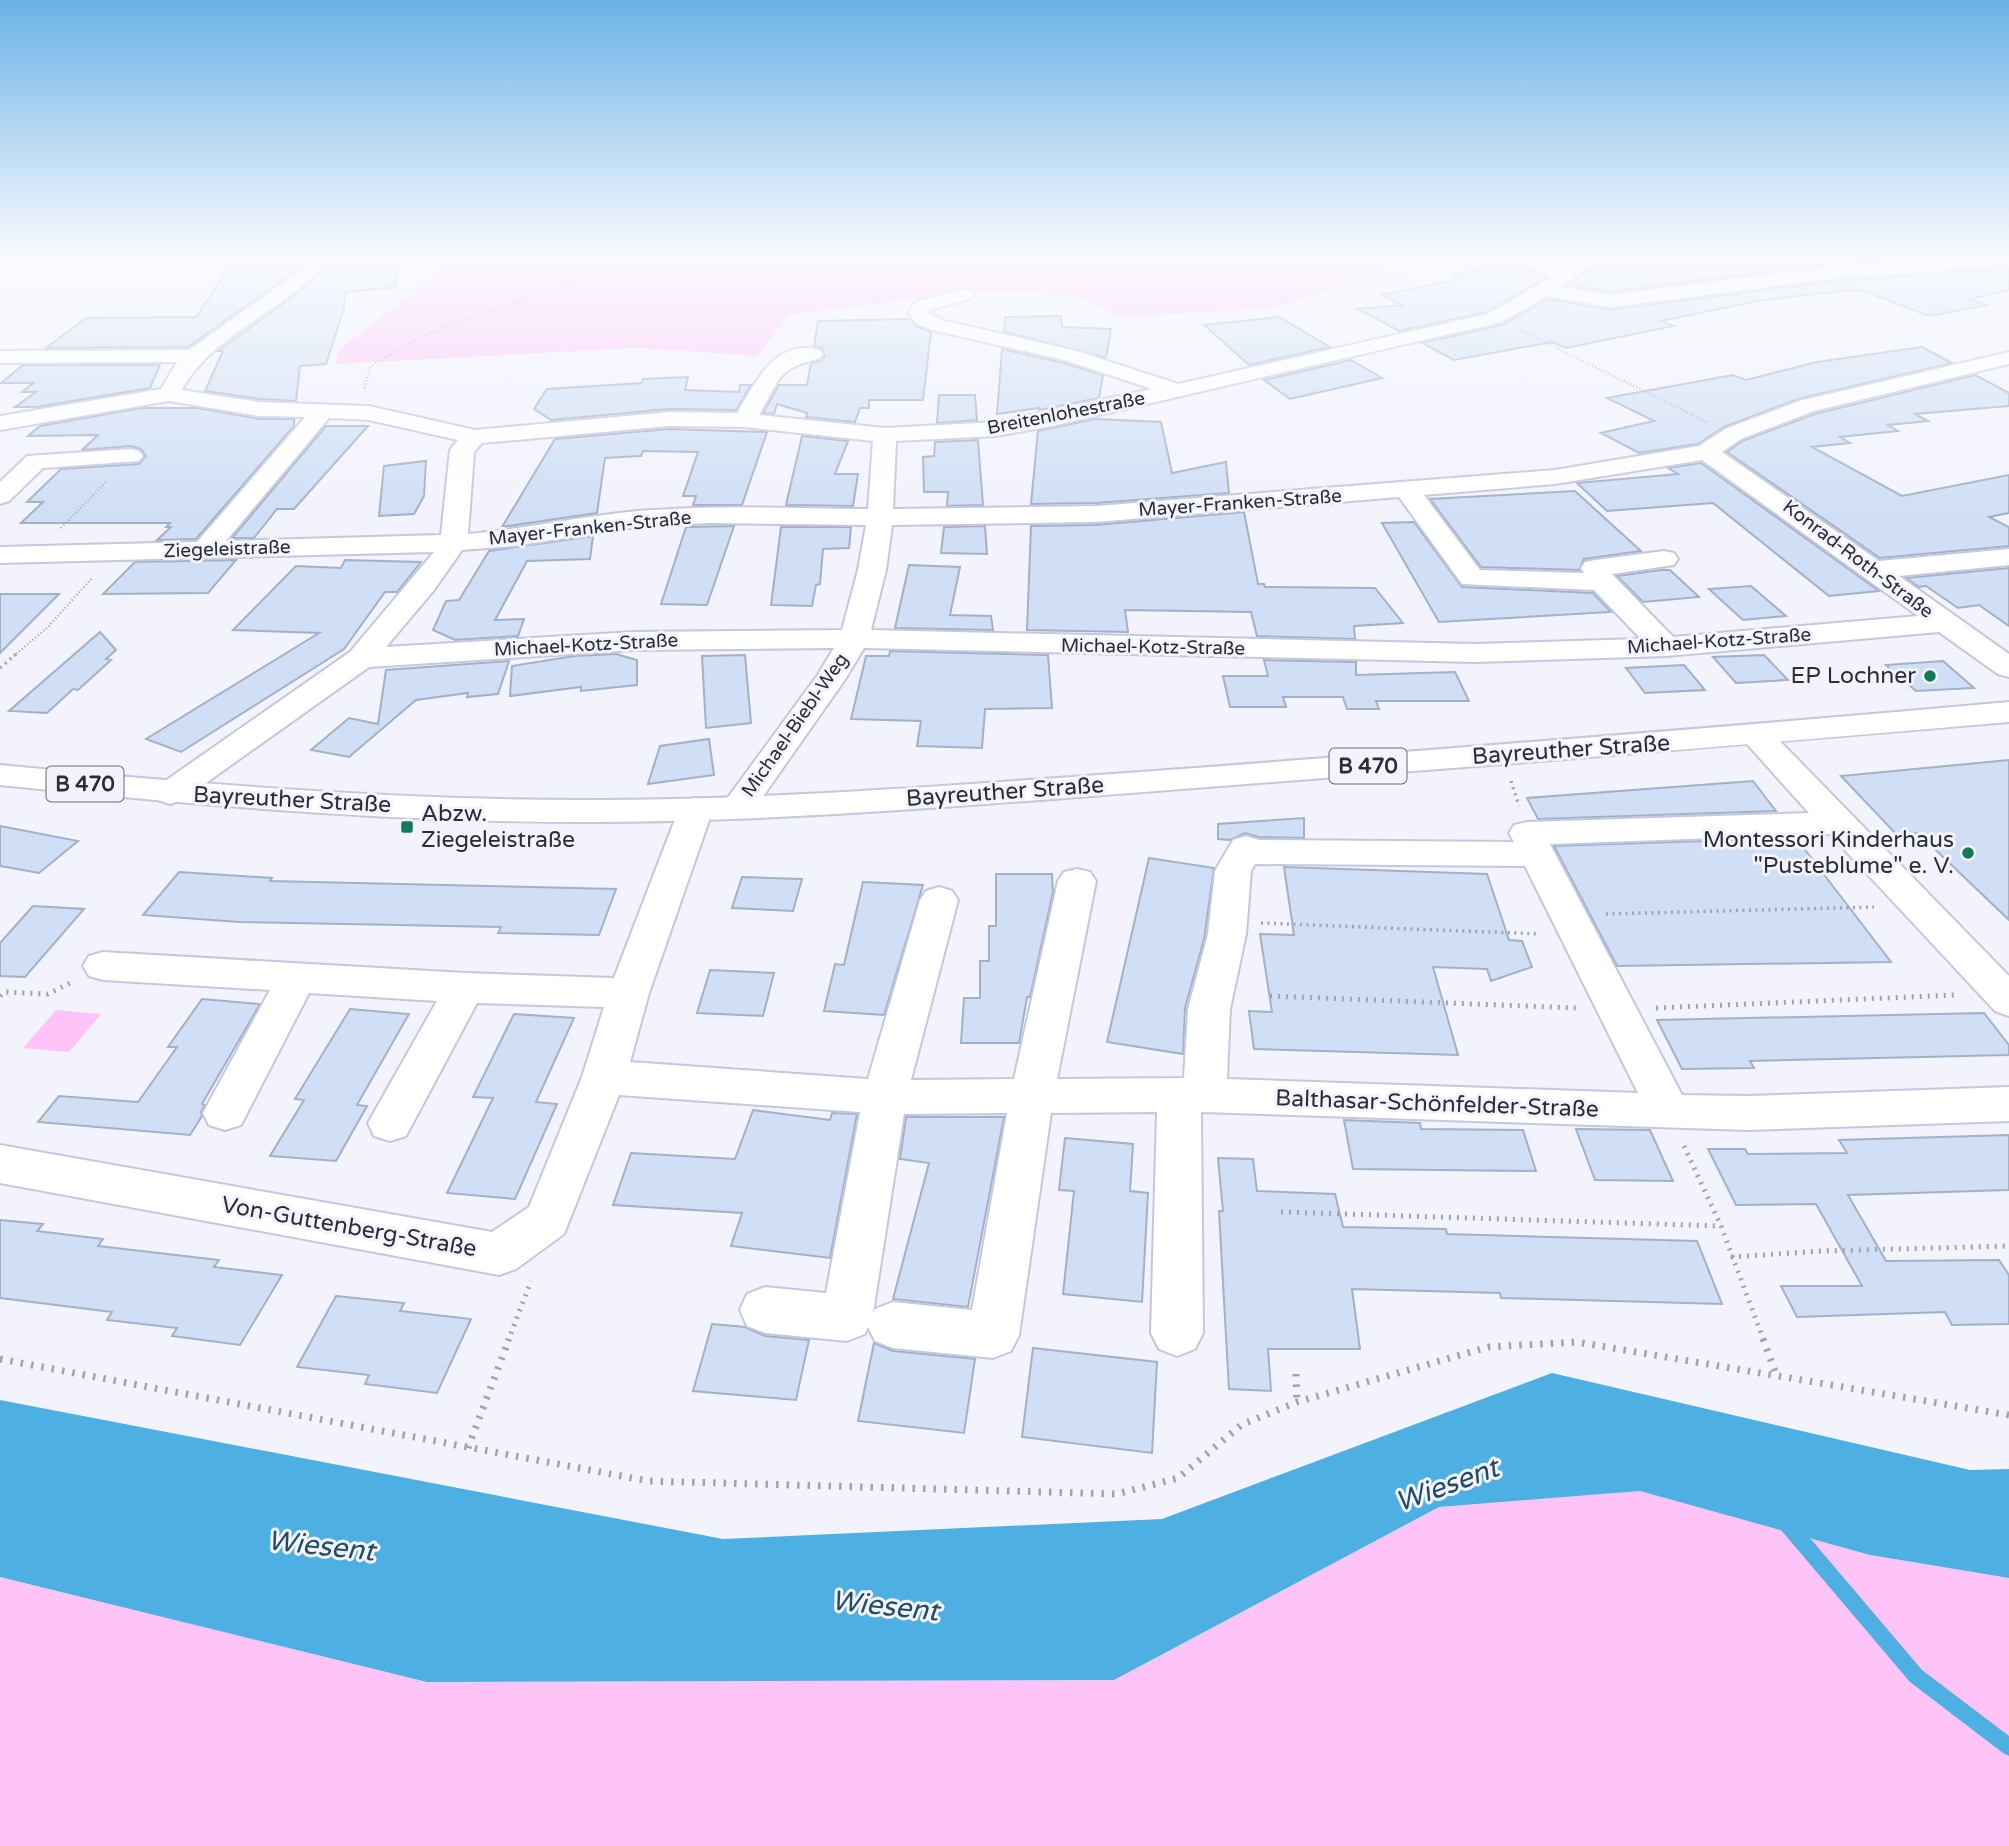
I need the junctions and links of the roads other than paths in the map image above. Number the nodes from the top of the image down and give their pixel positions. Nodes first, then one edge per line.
1 (218, 339) edge
2 (998, 339) edge
3 (1401, 339) edge
4 (813, 354) dead end
5 (194, 356) junction
6 (0, 357) edge
7 (2004, 362) edge
8 (1176, 390) junction
9 (169, 394) junction
10 (323, 411) junction
11 (744, 420) junction
12 (0, 423) edge
13 (885, 435) junction
14 (475, 437) junction
15 (1706, 452) junction
16 (131, 456) road end
17 (1407, 491) junction
18 (0, 496) edge
19 (880, 517) junction
20 (454, 542) junction
21 (204, 550) junction
22 (0, 555) edge
23 (2009, 557) edge
24 (1664, 559) dead end
25 (1875, 570) junction
26 (1602, 582) junction
27 (1944, 623) junction
28 (854, 639) junction
29 (1666, 648) junction
30 (361, 658) junction
31 (2009, 668) edge
32 (2009, 712) edge
33 (1755, 735) junction
34 (0, 775) edge
35 (170, 793) junction
36 (738, 807) junction
37 (696, 809) junction
38 (1836, 823) junction
39 (1532, 844) junction
40 (1077, 881) dead end
41 (939, 900) dead end
42 (103, 966) road end
43 (297, 977) junction
44 (465, 988) junction
45 (629, 993) junction
46 (2009, 1001) edge
47 (604, 1077) junction
48 (1192, 1094) junction
49 (1032, 1095) junction
50 (885, 1097) junction
51 (2009, 1104) edge
52 (1669, 1112) junction
53 (225, 1113) dead end
54 (390, 1123) dead end
55 (0, 1164) edge
56 (765, 1310) dead end
57 (893, 1325) dead end
58 (1177, 1333) dead end

1 - 5 street
2 - 8 street
3 - 8 street, Breitenlohestraße
4 - 11 street
5 - 6 street
5 - 9 street
7 - 15 street, Mayer-Franken-Straße
8 - 13 street, Breitenlohestraße
9 - 10 street, Breitenlohestraße
9 - 12 street, Breitenlohestraße
10 - 14 street, Breitenlohestraße
10 - 21 street
11 - 13 street, Breitenlohestraße
11 - 14 street, Breitenlohestraße
13 - 19 street, Michael-Biebl-Weg
14 - 20 street
15 - 17 street, Mayer-Franken-Straße
15 - 25 street, Konrad-Roth-Straße
16 - 18 street
17 - 19 street, Mayer-Franken-Straße
17 - 26 street
19 - 20 street, Mayer-Franken-Straße
19 - 28 street, Michael-Biebl-Weg
20 - 21 street, Ziegeleistraße
20 - 30 street
21 - 22 street, Ziegeleistraße
23 - 25 street
24 - 26 street
25 - 27 street, Konrad-Roth-Straße
26 - 29 street
27 - 29 street, Michael-Kotz-Straße
27 - 31 street, Konrad-Roth-Straße
28 - 29 street, Michael-Kotz-Straße
28 - 30 street, Michael-Kotz-Straße
28 - 36 street, Michael-Biebl-Weg
30 - 35 street
32 - 33 street, Bayreuther Straße / B 470
33 - 36 street, Bayreuther Straße / B 470
33 - 38 street
34 - 35 street, Bayreuther Straße / B 470
35 - 37 street, Bayreuther Straße / B 470
36 - 37 street, Bayreuther Straße / B 470
37 - 45 street, Von-Guttenberg-Straße
38 - 39 street
38 - 46 street
39 - 48 street
39 - 52 street
40 - 49 street
41 - 50 street
42 - 43 street
43 - 44 street
43 - 53 street
44 - 45 street
44 - 54 street
45 - 47 street, Von-Guttenberg-Straße
47 - 50 street, Balthasar-Schönfelder-Straße
47 - 55 street, Von-Guttenberg-Straße
48 - 49 street, Balthasar-Schönfelder-Straße
48 - 52 street, Balthasar-Schönfelder-Straße
48 - 58 street
49 - 50 street, Balthasar-Schönfelder-Straße
49 - 57 street
50 - 56 street
51 - 52 street, Balthasar-Schönfelder-Straße

